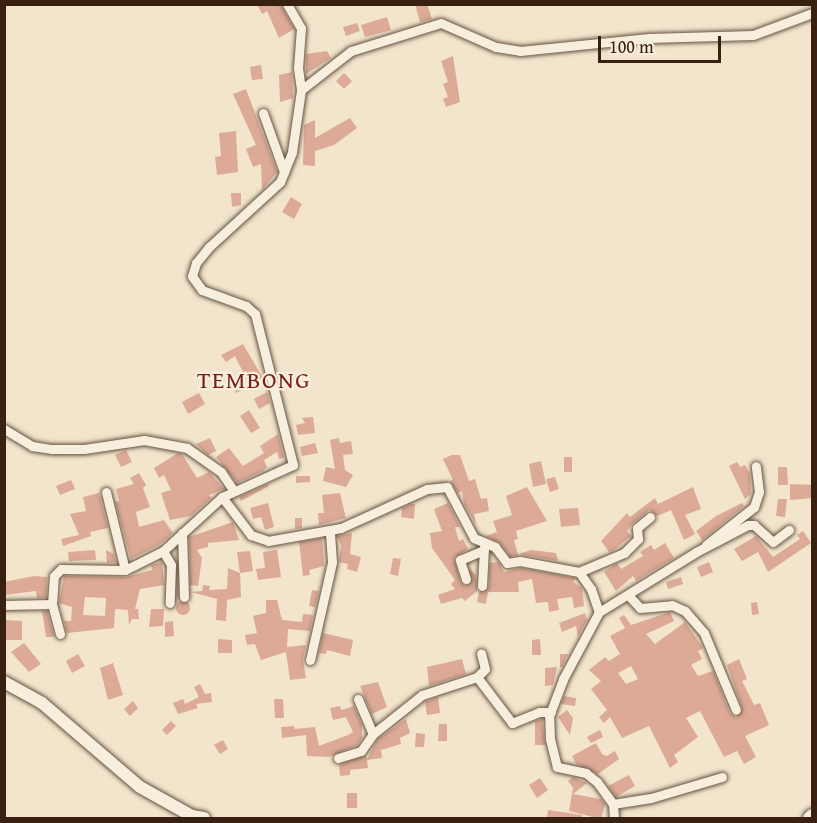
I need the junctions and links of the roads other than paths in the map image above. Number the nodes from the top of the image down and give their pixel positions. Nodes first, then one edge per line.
1 (287, 4) edge
2 (813, 13) edge
3 (301, 90) junction
4 (263, 113) dead end
5 (284, 172) junction
6 (4, 429) edge
7 (756, 466) dead end
8 (234, 491) junction
9 (106, 492) dead end
10 (222, 497) junction
11 (650, 517) dead end
12 (330, 530) junction
13 (789, 530) dead end
14 (182, 533) junction
15 (484, 546) junction
16 (164, 551) junction
17 (696, 552) junction
18 (125, 570) junction
19 (579, 572) junction
20 (465, 579) dead end
21 (482, 586) dead end
22 (184, 597) dead end
23 (629, 597) junction
24 (170, 603) dead end
25 (52, 604) junction
26 (4, 605) edge
27 (599, 612) junction
28 (60, 634) dead end
29 (481, 653) dead end
30 (310, 660) dead end
31 (477, 677) junction
32 (4, 682) edge
33 (358, 699) dead end
34 (735, 710) dead end
35 (551, 712) junction
36 (373, 734) junction
37 (338, 758) dead end
38 (722, 777) dead end
39 (613, 804) junction
40 (813, 815) edge
41 (204, 819) edge
42 (614, 819) edge
43 (809, 819) edge

1 - 3 street
2 - 3 street
3 - 5 street
4 - 5 street
5 - 8 street
6 - 8 street
7 - 17 street
8 - 10 street
9 - 18 street
10 - 12 street
10 - 14 street
11 - 19 street
12 - 15 street
12 - 30 street
13 - 17 street
14 - 16 street
14 - 22 street
15 - 19 street
15 - 20 street
15 - 21 street
16 - 18 street
16 - 24 street
17 - 23 street
18 - 25 street
19 - 27 street
23 - 27 street
23 - 34 street
25 - 26 street
25 - 28 street
27 - 35 street
29 - 31 street
31 - 35 street
31 - 36 street
32 - 41 street
33 - 36 street
35 - 39 street
36 - 37 street
38 - 39 street
39 - 42 street
40 - 43 street

